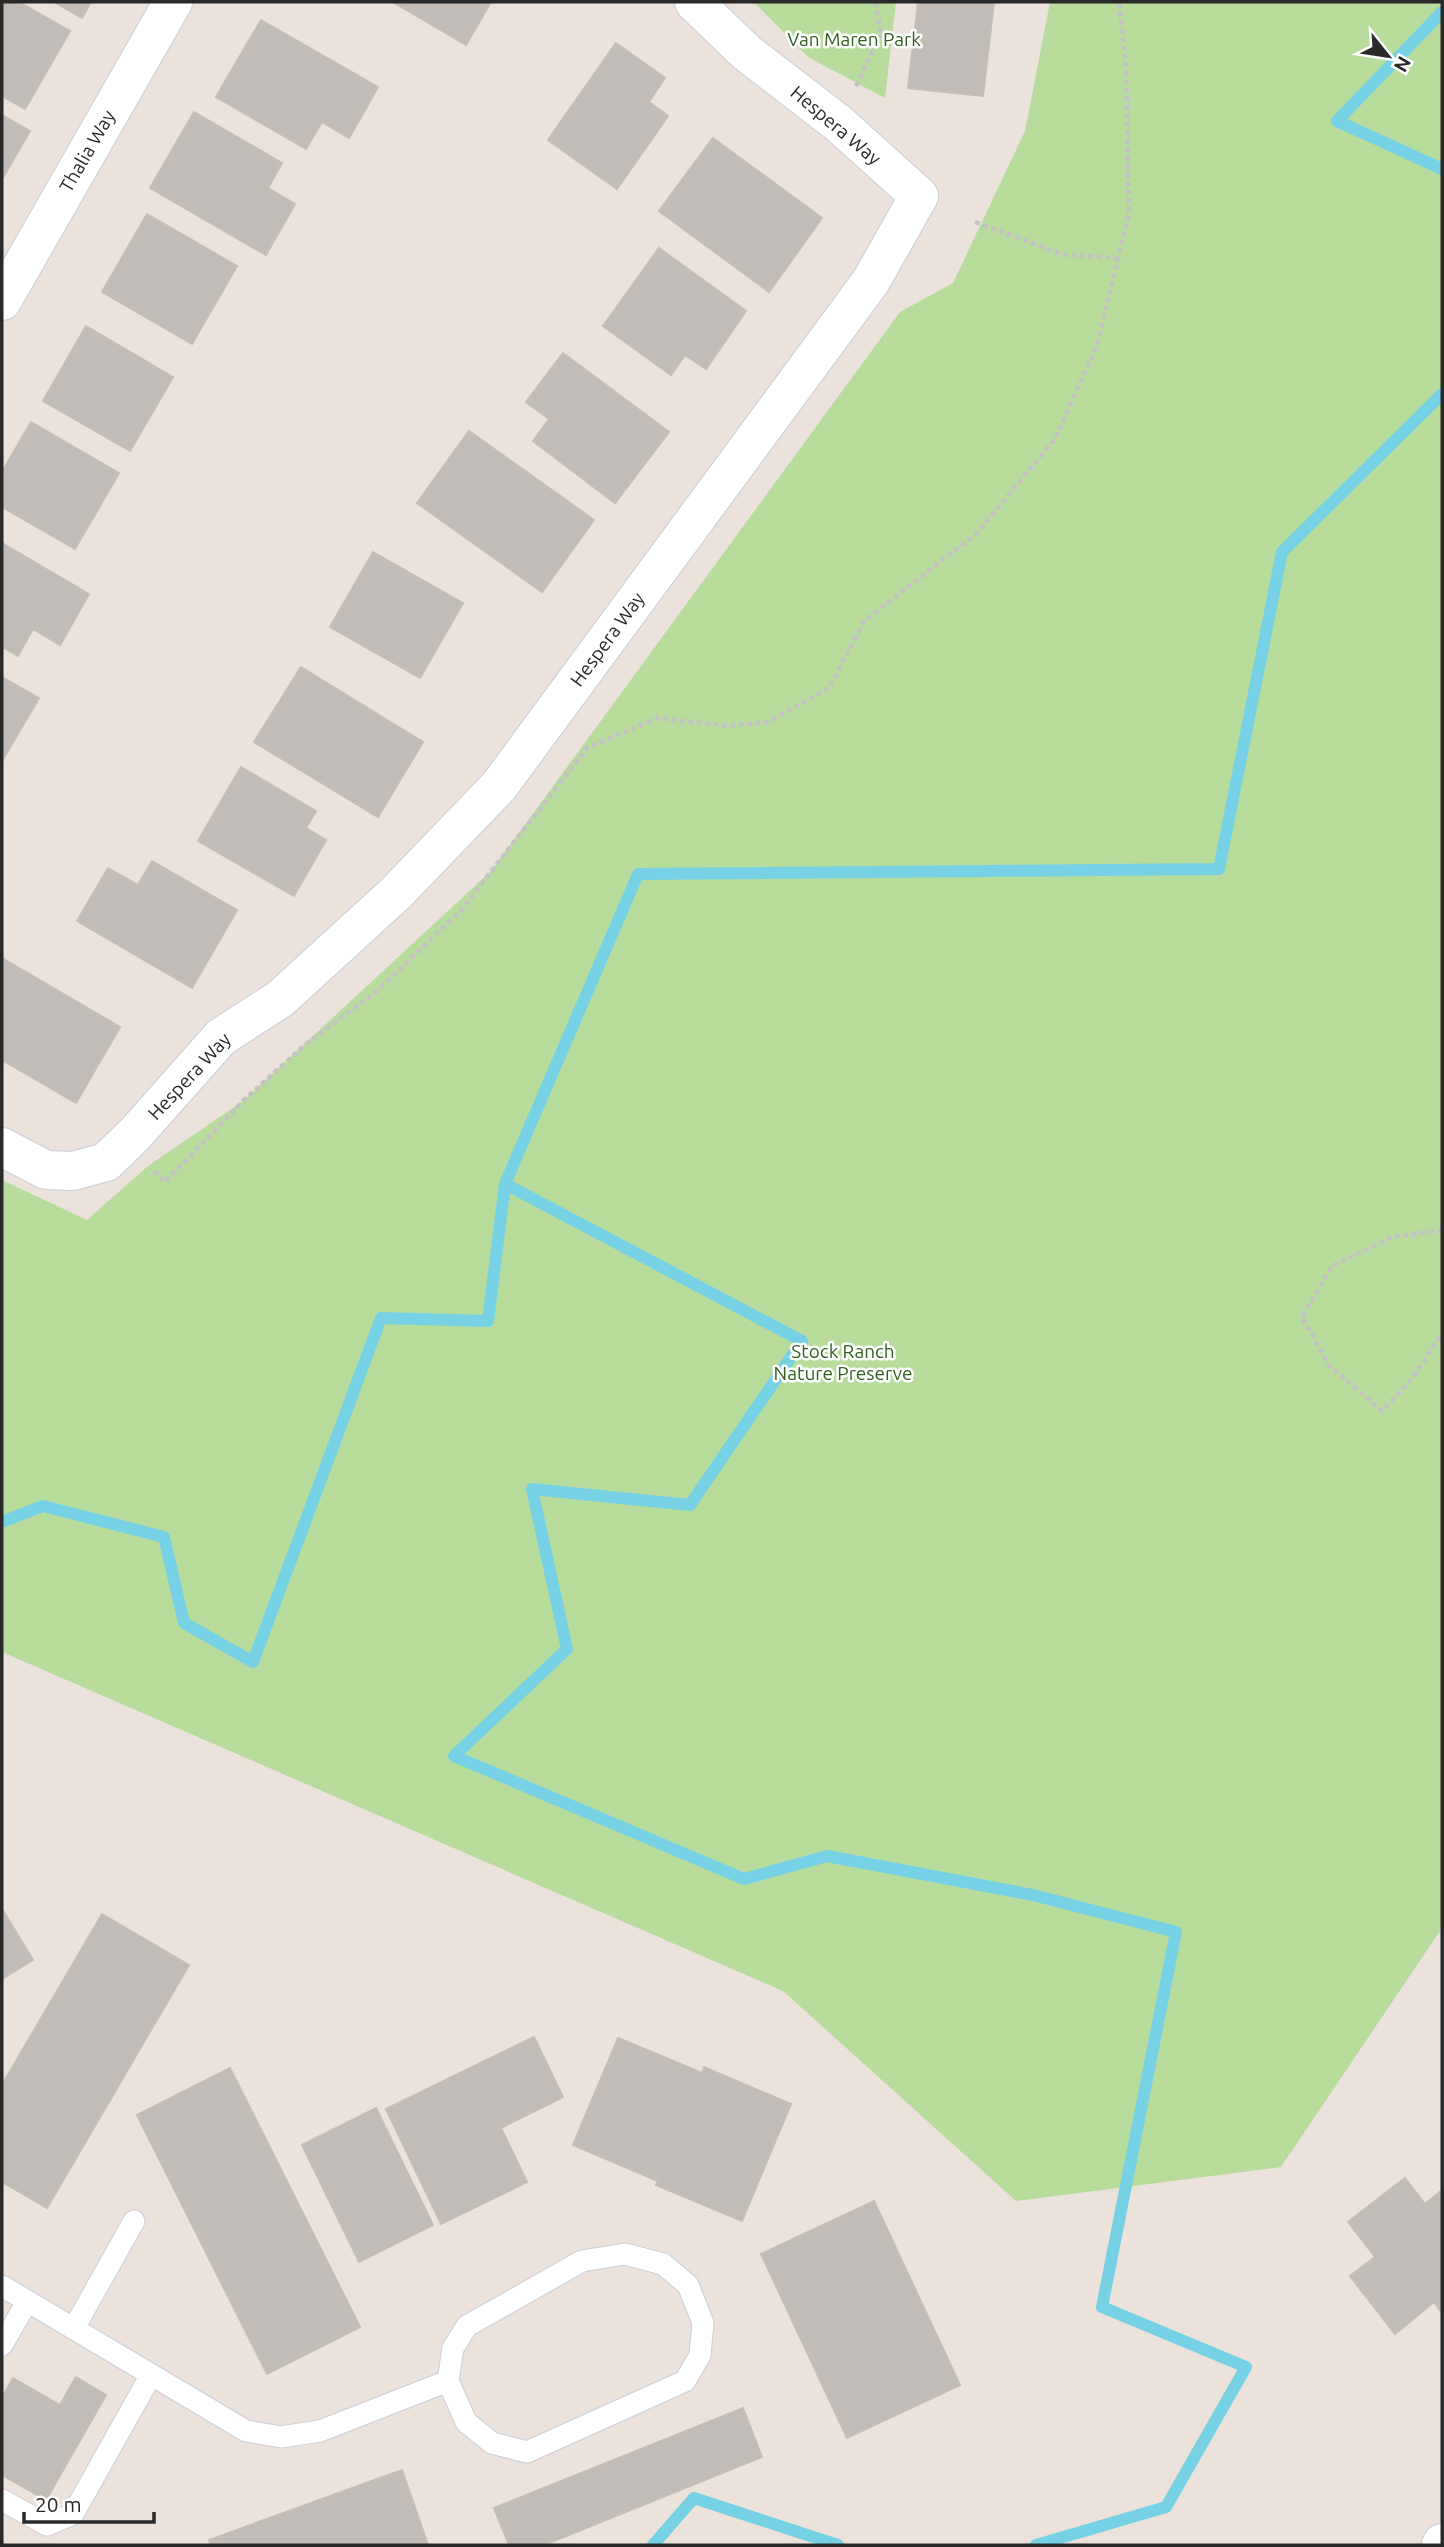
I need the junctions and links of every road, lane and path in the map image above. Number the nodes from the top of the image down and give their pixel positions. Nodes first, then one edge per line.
1 (173, 2) edge
2 (694, 2) edge
3 (875, 2) edge
4 (1119, 2) edge
5 (854, 88) dead end
6 (975, 222) dead end
7 (1118, 258) junction
8 (2, 301) edge
9 (2, 1147) edge
10 (148, 1167) dead end
11 (1442, 1230) edge
12 (1442, 1334) edge
13 (134, 2221) dead end
14 (2, 2286) edge
15 (27, 2302) junction
16 (74, 2328) junction
17 (2, 2345) edge
18 (151, 2375) junction
19 (448, 2381) junction
20 (2, 2500) edge

1 - 8 street, Thalia Way
2 - 9 street, Hespera Way
3 - 5 path
4 - 7 path
6 - 7 path
7 - 10 path
11 - 12 path
13 - 16 lane
14 - 15 lane
15 - 16 lane
15 - 17 lane
16 - 18 lane
18 - 19 lane
18 - 20 lane
19 - 19 lane

